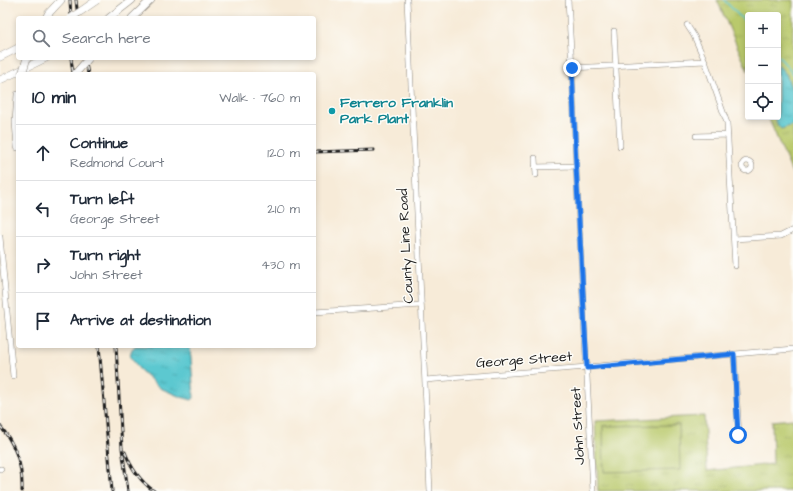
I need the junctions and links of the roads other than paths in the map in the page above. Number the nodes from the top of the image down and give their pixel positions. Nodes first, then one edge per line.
1 (61, 0) edge
2 (97, 0) edge
3 (132, 0) edge
4 (151, 0) edge
5 (406, 0) edge
6 (568, 0) edge
7 (47, 16) edge
8 (74, 16) edge
9 (112, 16) edge
10 (134, 16) edge
11 (687, 25) dead end
12 (614, 31) dead end
13 (16, 49) edge
14 (0, 57) edge
15 (26, 60) edge
16 (42, 60) edge
17 (86, 60) edge
18 (705, 61) junction
19 (616, 67) junction
20 (572, 68) junction
21 (16, 72) edge
22 (17, 72) edge
23 (23, 72) edge
24 (77, 72) edge
25 (0, 80) edge
26 (728, 134) junction
27 (696, 136) dead end
28 (620, 146) dead end
29 (535, 158) dead end
30 (576, 166) junction
31 (535, 167) junction
32 (742, 167) dead end
33 (730, 168) junction
34 (536, 175) dead end
35 (793, 230) edge
36 (0, 237) edge
37 (734, 240) junction
38 (736, 266) dead end
39 (421, 305) junction
40 (316, 312) edge
41 (793, 349) edge
42 (734, 354) junction
43 (587, 368) junction
44 (13, 376) dead end
45 (425, 380) junction
46 (738, 435) dead end
47 (430, 491) edge
48 (593, 491) edge

1 - 7 highway
2 - 8 highway, bridge
3 - 9 highway
4 - 10 highway
5 - 39 street, County Line Road
6 - 20 street, John Street
11 - 18 street
12 - 19 street
13 - 14 highway
15 - 23 highway, bridge
16 - 22 highway
17 - 24 highway, bridge
18 - 19 street
18 - 26 street
19 - 20 street
19 - 28 street
20 - 30 street, John Street
21 - 25 highway
26 - 27 street
26 - 33 street
29 - 31 street
30 - 31 street
30 - 43 street, John Street
31 - 34 street
32 - 33 street
33 - 37 street
35 - 37 street
36 - 44 street
37 - 38 street
39 - 40 street
39 - 45 street, County Line Road
41 - 42 street, George Street
42 - 43 street, George Street
42 - 46 street
43 - 45 street, George Street
43 - 48 street, John Street
45 - 47 street, County Line Road

